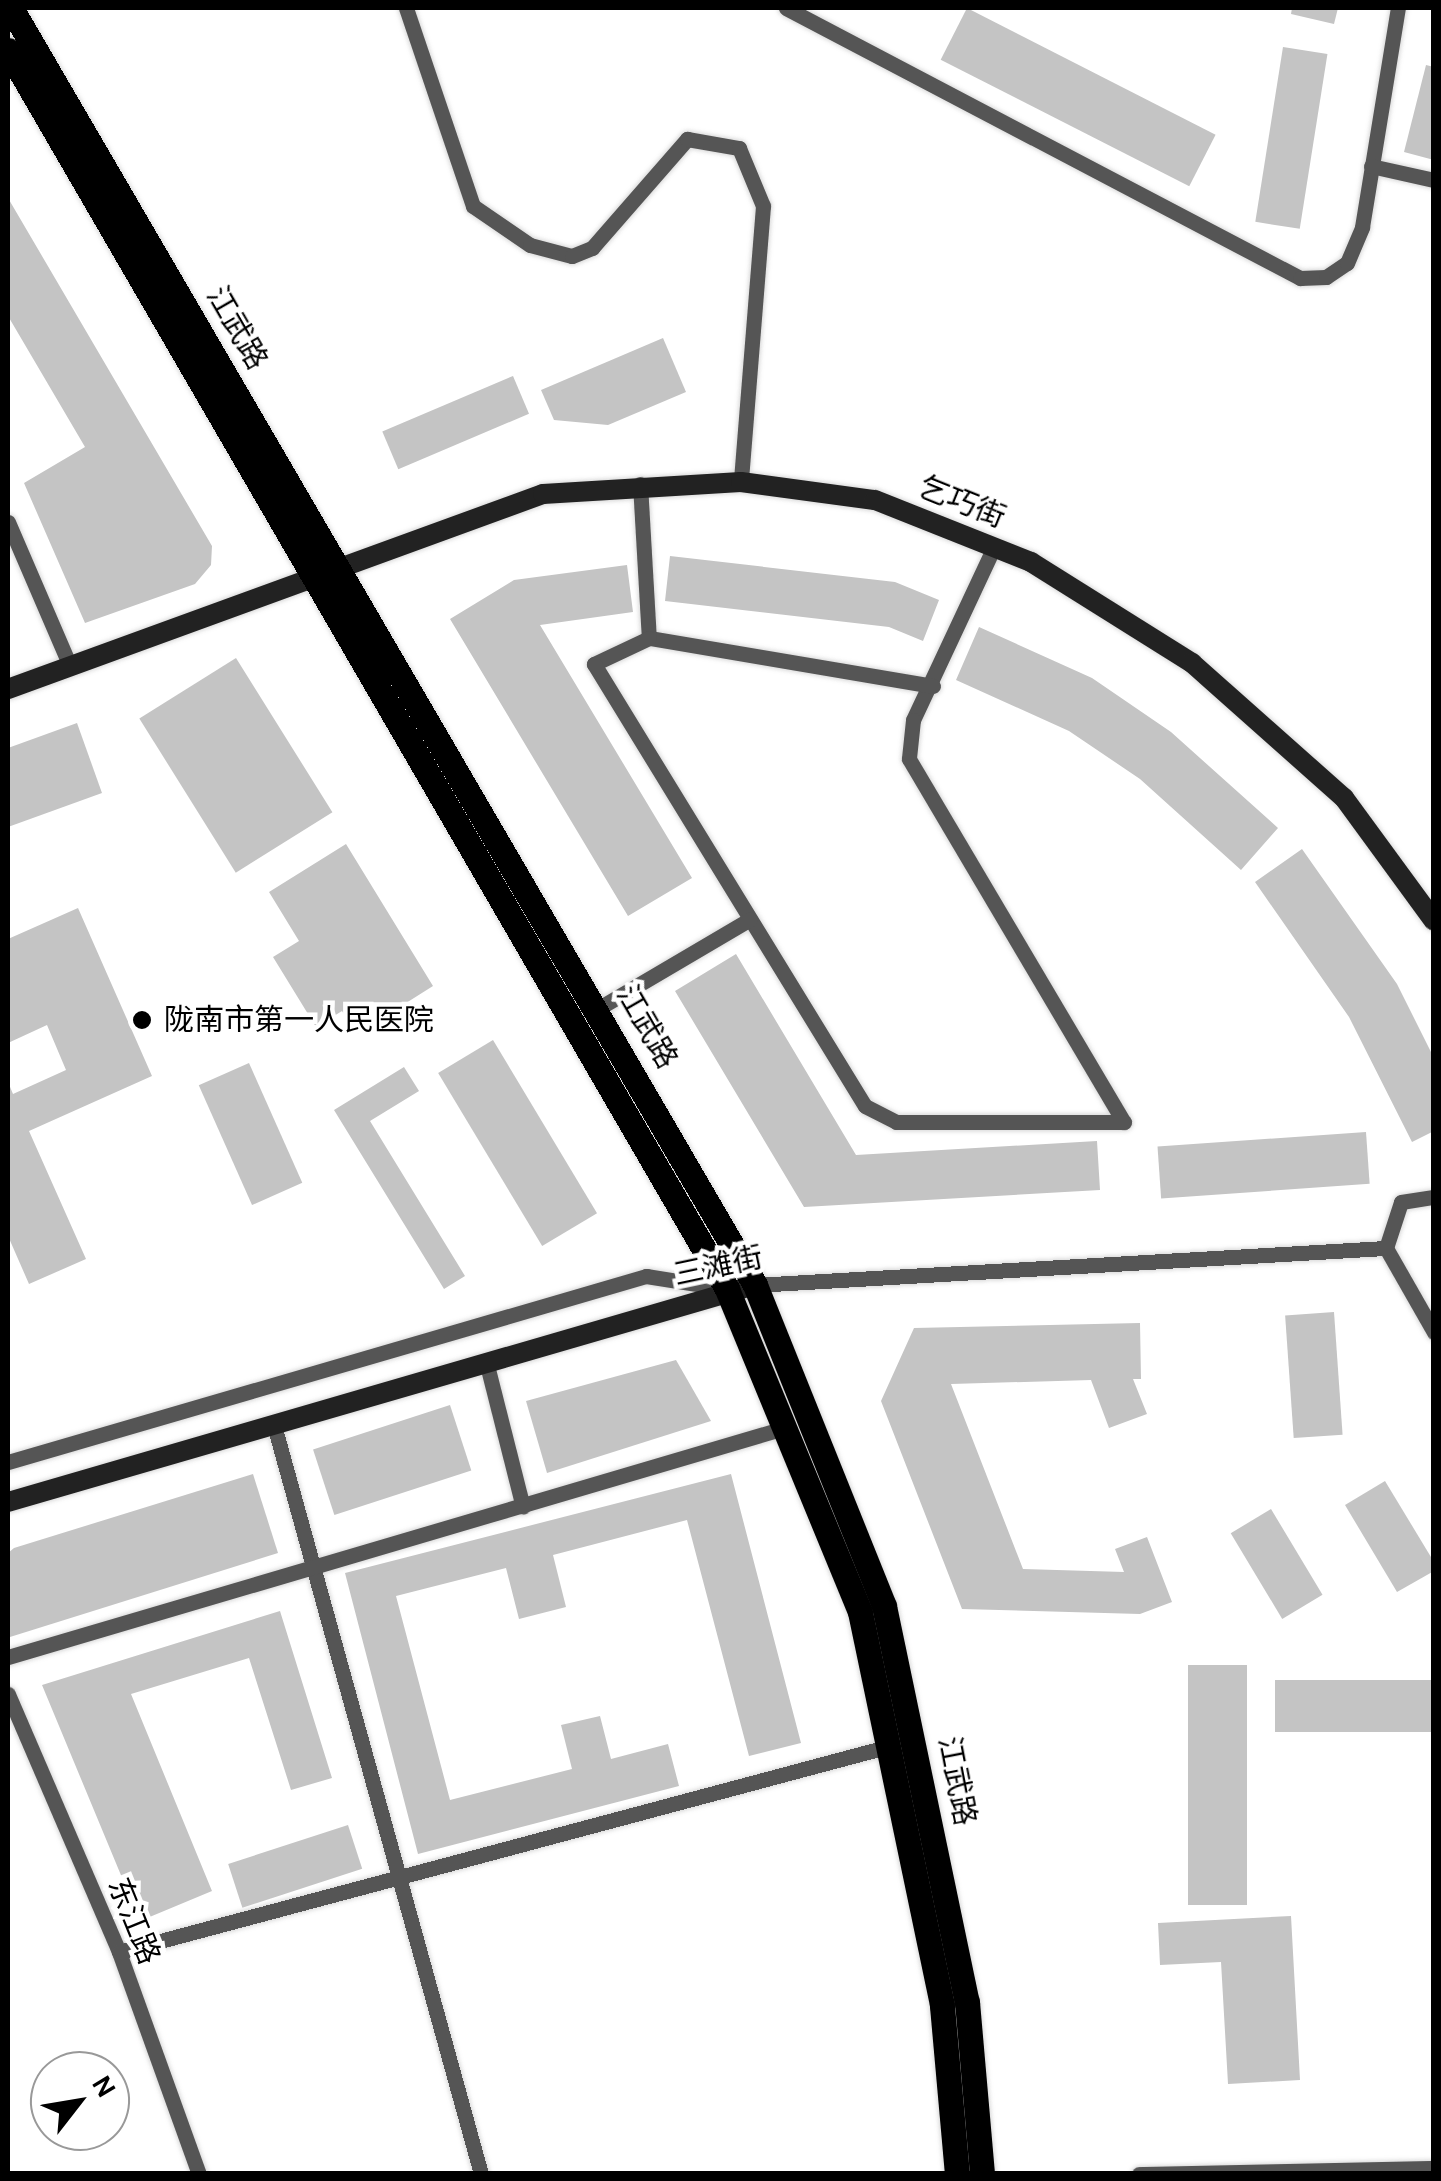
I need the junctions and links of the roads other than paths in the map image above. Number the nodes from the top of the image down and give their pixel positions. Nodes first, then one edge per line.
1 (10, 8) edge
2 (406, 8) edge
3 (786, 8) edge
4 (1398, 8) edge
5 (8, 50) edge
6 (1371, 166) junction
7 (1434, 180) edge
8 (741, 482) junction
9 (640, 484) junction
10 (8, 522) edge
11 (994, 547) junction
12 (328, 572) junction
13 (649, 638) junction
14 (70, 666) junction
15 (934, 686) junction
16 (8, 690) edge
17 (750, 919) junction
18 (1434, 922) edge
19 (598, 1008) junction
20 (1434, 1197) edge
21 (1386, 1248) junction
22 (755, 1285) junction
23 (726, 1289) junction
24 (1434, 1332) edge
25 (487, 1364) junction
26 (274, 1426) junction
27 (784, 1428) junction
28 (8, 1462) edge
29 (8, 1502) edge
30 (523, 1507) junction
31 (314, 1568) junction
32 (8, 1657) edge
33 (8, 1694) edge
34 (890, 1746) junction
35 (400, 1880) junction
36 (119, 1952) junction
37 (1434, 2168) edge
38 (199, 2174) edge
39 (481, 2174) edge
40 (957, 2174) edge
41 (982, 2174) edge
42 (1138, 2174) edge

1 - 12 main road, 江武路
2 - 8 street
3 - 6 street
4 - 6 street
5 - 12 main road, 江武路
6 - 7 street
8 - 9 street, 乞巧街
8 - 11 street, 乞巧街
9 - 12 street, 乞巧街
9 - 13 street
10 - 14 street
11 - 15 street
11 - 18 street, 乞巧街
12 - 14 street, 乞巧街
12 - 19 main road, 江武路
12 - 23 main road, 江武路
13 - 15 street
13 - 17 street
14 - 16 street, 乞巧街
15 - 17 street
17 - 19 street
19 - 22 main road, 江武路
20 - 21 street
21 - 22 street, 三滩街
21 - 24 street
22 - 23 street, 三滩街
22 - 41 main road, 江武路
23 - 25 street, 三滩街
23 - 27 main road, 江武路
23 - 28 street
25 - 26 street, 三滩街
25 - 30 street
26 - 29 street, 三滩街
26 - 31 street
27 - 30 street
27 - 34 main road, 江武路
30 - 31 street
31 - 32 street
31 - 35 street
33 - 36 street, 东江路
34 - 35 street
34 - 40 main road, 江武路
35 - 36 street
35 - 39 street
36 - 38 street, 东江路
37 - 42 street

